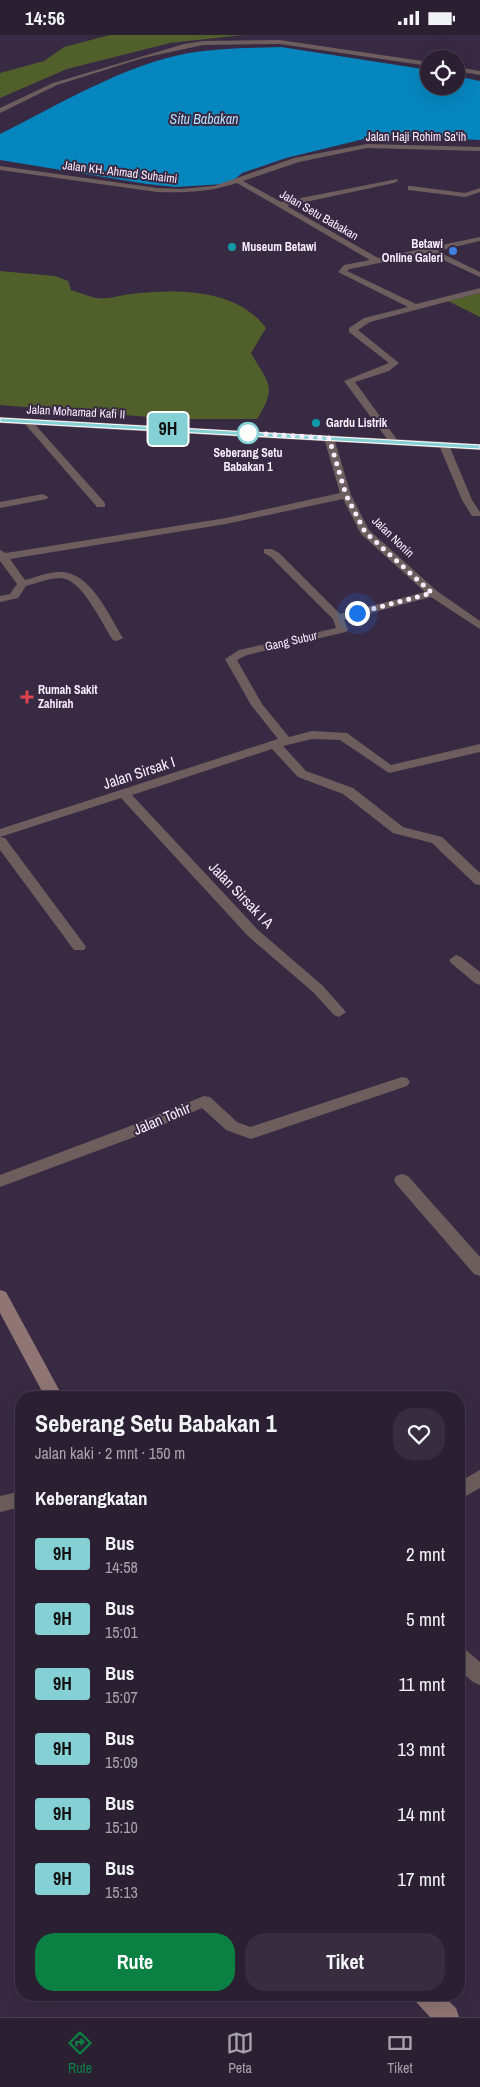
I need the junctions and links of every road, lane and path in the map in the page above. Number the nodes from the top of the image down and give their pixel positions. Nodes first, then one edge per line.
1 (420, 63) edge
2 (465, 70) edge
3 (480, 73) edge
4 (0, 111) edge
5 (480, 149) edge
6 (0, 168) edge
7 (237, 180) junction
8 (394, 181) dead end
9 (411, 188) dead end
10 (480, 190) edge
11 (280, 205) junction
12 (478, 241) edge
13 (428, 251) junction
14 (377, 261) junction
15 (480, 275) edge
16 (480, 290) edge
17 (415, 307) junction
18 (0, 420) edge
19 (28, 422) junction
20 (390, 437) junction
21 (329, 438) junction
22 (444, 445) junction
23 (480, 447) edge
24 (346, 495) junction
25 (43, 497) dead end
26 (0, 505) edge
27 (101, 505) dead end
28 (476, 514) dead end
29 (268, 551) dead end
30 (2, 555) edge
31 (22, 584) junction
32 (432, 593) junction
33 (0, 599) edge
34 (338, 618) junction
35 (480, 626) edge
36 (117, 638) dead end
37 (281, 743) junction
38 (480, 748) edge
39 (126, 795) junction
40 (0, 833) edge
41 (0, 841) edge
42 (480, 881) edge
43 (79, 947) dead end
44 (456, 960) dead end
45 (480, 980) edge
46 (340, 1012) dead end
47 (402, 1082) dead end
48 (402, 1180) dead end
49 (0, 1181) edge
50 (480, 1269) edge
51 (0, 1297) edge
52 (51, 1391) edge
53 (480, 1478) edge
54 (465, 1488) edge
55 (15, 1500) edge
56 (0, 1504) edge
57 (465, 1662) edge
58 (480, 1675) edge
59 (431, 2001) edge
60 (447, 2017) edge

1 - 4 street
2 - 3 street
5 - 7 street, Jalan Haji Rohim Sa'ih
6 - 7 street, Jalan KH. Ahmad Suhaimi
7 - 11 street, Jalan Setu Babakan
8 - 11 street
9 - 10 street
11 - 14 street, Jalan Setu Babakan
12 - 13 street
13 - 14 street
13 - 15 street
14 - 17 street
16 - 17 street
17 - 20 street
18 - 19 main road, Jalan Mohamad Kafi II
19 - 21 main road, Jalan Mohamad Kafi II
19 - 27 street
20 - 21 main road, Jalan Mohamad Kafi II
20 - 22 main road, Jalan Mohamad Kafi II
21 - 24 street, Jalan Nonin
22 - 23 main road, Jalan Mohamad Kafi II
22 - 28 street
24 - 30 street
24 - 32 street, Jalan Nonin
25 - 26 street
29 - 34 street
30 - 31 street
31 - 33 street
31 - 36 street
32 - 34 street
32 - 35 street, Jalan Nonin
34 - 37 street, Gang Subur
37 - 38 street, Jalan Sirsak I
37 - 39 street, Jalan Sirsak I
37 - 42 street
39 - 40 street, Jalan Sirsak I
39 - 46 street, Jalan Sirsak I A
41 - 43 street
44 - 45 street
47 - 49 street, Jalan Tohir
48 - 50 street
51 - 52 main road
53 - 54 street
55 - 56 street
57 - 58 street
59 - 60 main road

